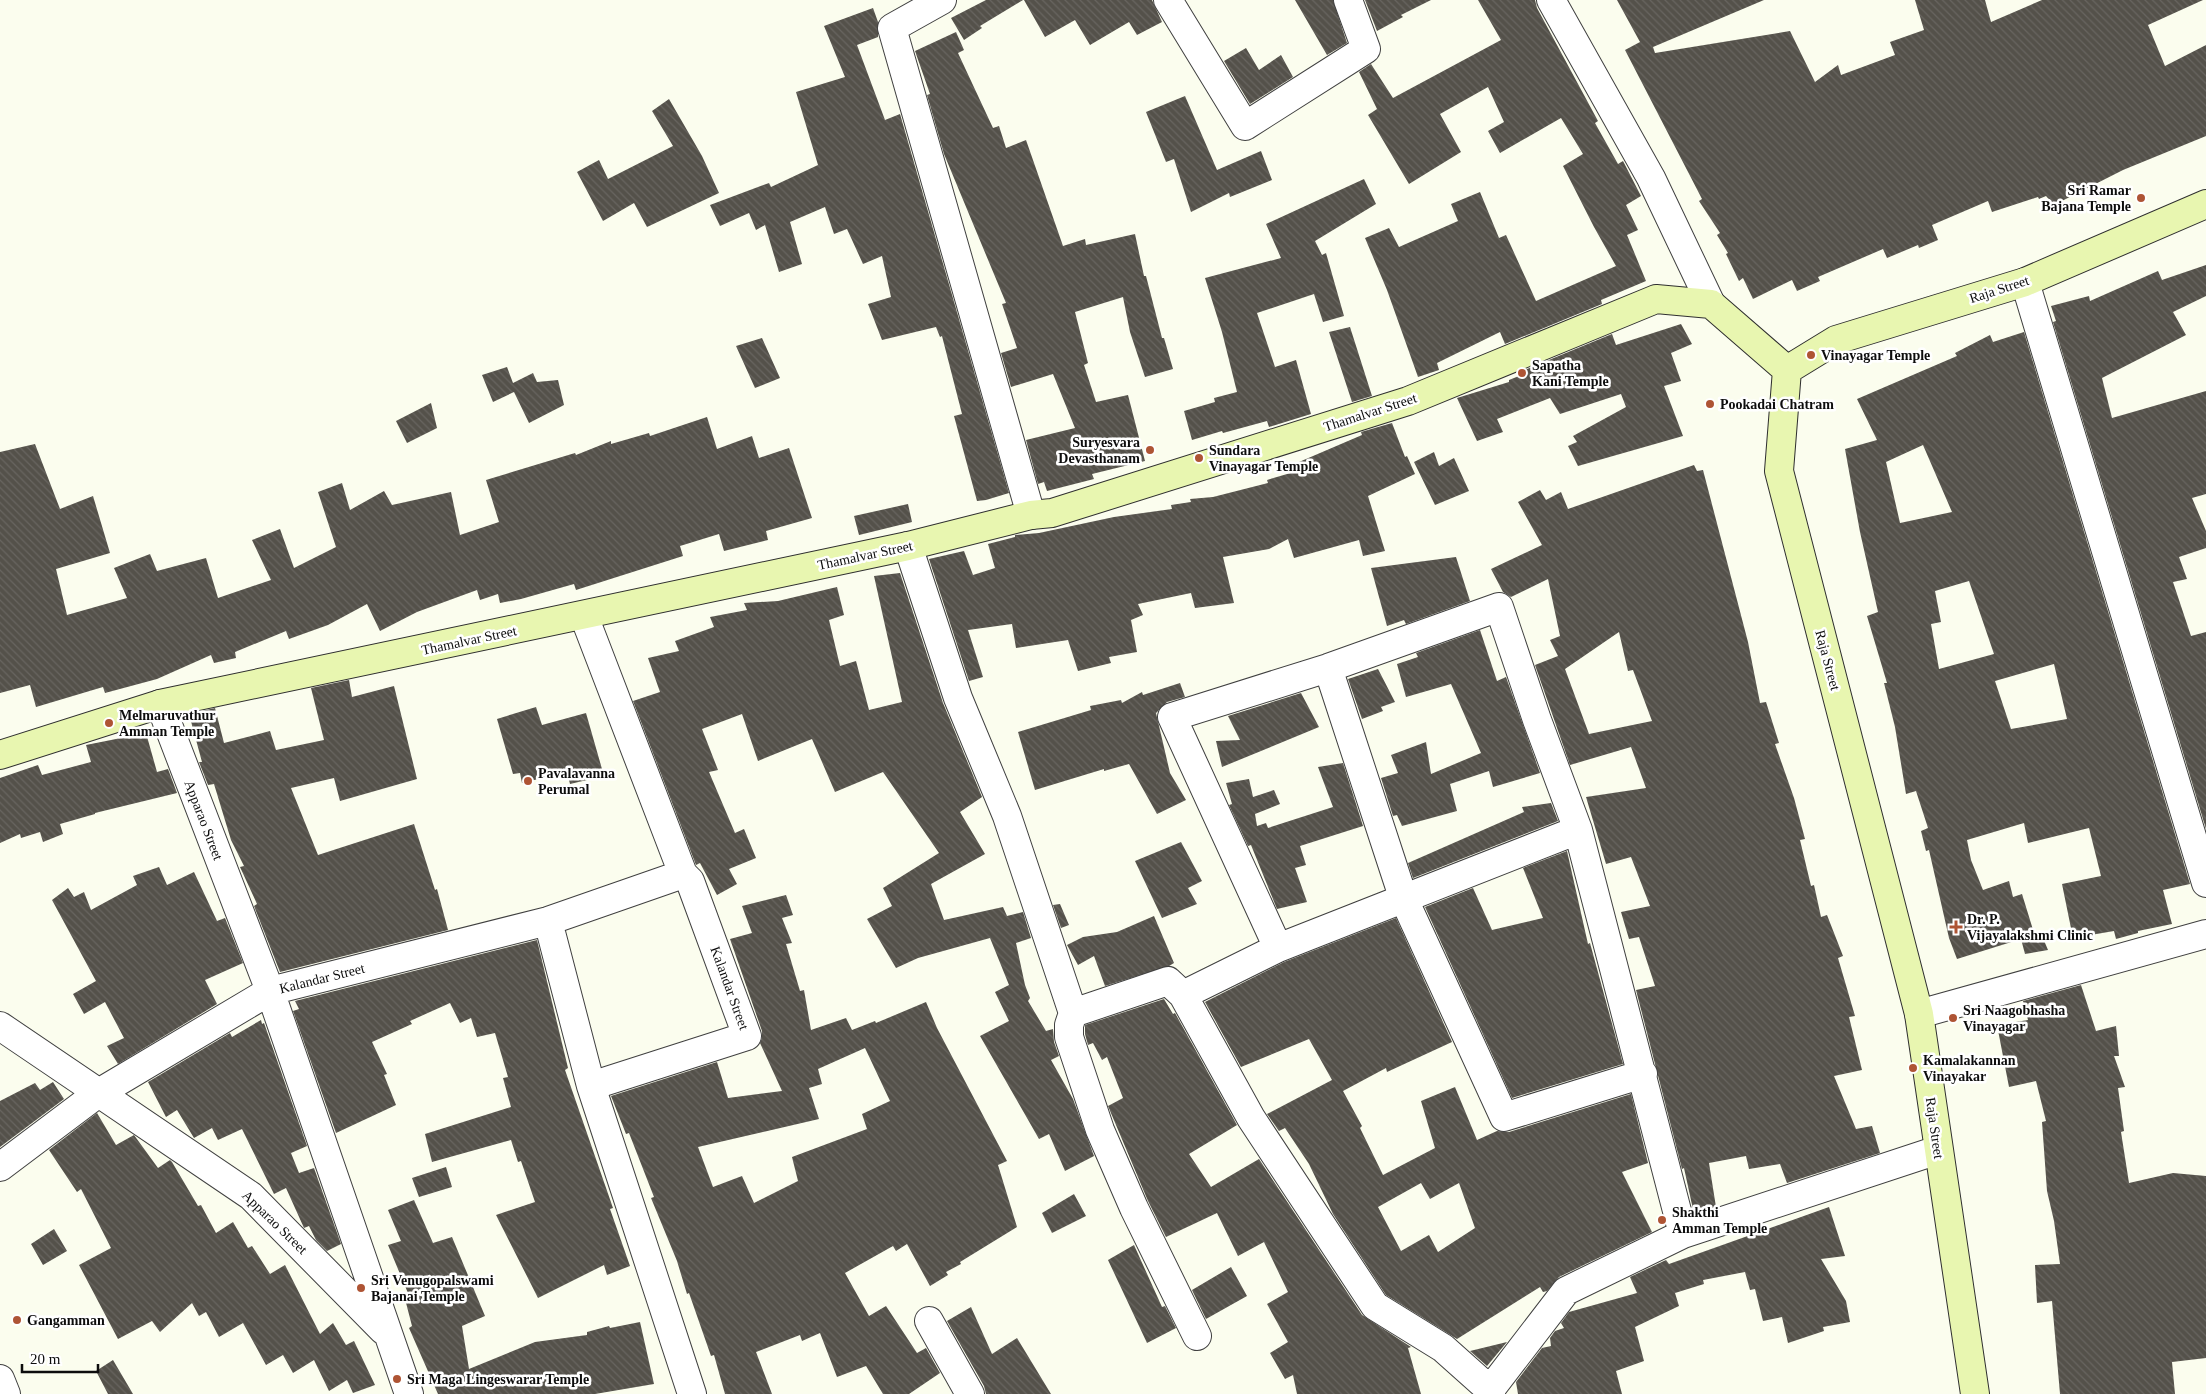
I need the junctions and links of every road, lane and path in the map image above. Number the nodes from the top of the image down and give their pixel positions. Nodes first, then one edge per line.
1 (942, 0) edge
2 (1168, 0) edge
3 (1348, 0) edge
4 (1551, 0) edge
5 (2206, 204) edge
6 (2025, 282) junction
7 (1712, 304) junction
8 (1787, 370) junction
9 (1031, 515) junction
10 (908, 546) junction
11 (584, 616) junction
12 (1328, 668) junction
13 (160, 704) junction
14 (0, 755) edge
15 (1578, 830) junction
16 (683, 874) junction
17 (2206, 883) edge
18 (1403, 897) junction
19 (548, 921) junction
20 (2206, 934) edge
21 (1278, 948) junction
22 (270, 991) junction
23 (1183, 995) junction
24 (1073, 1013) junction
25 (1920, 1014) junction
26 (0, 1026) edge
27 (1643, 1074) junction
28 (590, 1086) junction
29 (97, 1094) junction
30 (1938, 1150) junction
31 (0, 1167) edge
32 (1683, 1234) junction
33 (929, 1321) dead end
34 (388, 1335) junction
35 (1197, 1336) dead end
36 (0, 1379) edge
37 (1490, 1392) edge
38 (6, 1394) edge
39 (409, 1394) edge
40 (692, 1394) edge
41 (970, 1394) edge
42 (1975, 1394) edge

1 - 9 street
2 - 3 street
4 - 7 street
5 - 6 street, Raja Street
6 - 8 street, Raja Street
6 - 17 street
7 - 8 street
7 - 9 street, Thamalvar Street
8 - 25 street, Raja Street
9 - 10 street, Thamalvar Street
10 - 11 street, Thamalvar Street
10 - 24 street
11 - 13 street, Thamalvar Street
11 - 16 street, Kalandar Street
12 - 15 street
12 - 18 street
12 - 21 street
13 - 14 street, Thamalvar Street
13 - 22 street, Apparao Street
15 - 18 street
15 - 27 street
16 - 19 street, Kalandar Street
16 - 28 street, Kalandar Street
18 - 21 street
18 - 27 street
19 - 22 street, Kalandar Street
19 - 28 street
20 - 25 street
21 - 23 street
22 - 29 street
22 - 34 street, Apparao Street
23 - 24 street
23 - 37 street
24 - 35 street
25 - 30 street, Raja Street
26 - 29 street, Apparao Street
27 - 32 street
28 - 40 street
29 - 31 street
29 - 34 street, Apparao Street
30 - 32 street
30 - 42 street, Raja Street
32 - 37 street
33 - 41 street
34 - 39 street, Apparao Street
36 - 38 street

